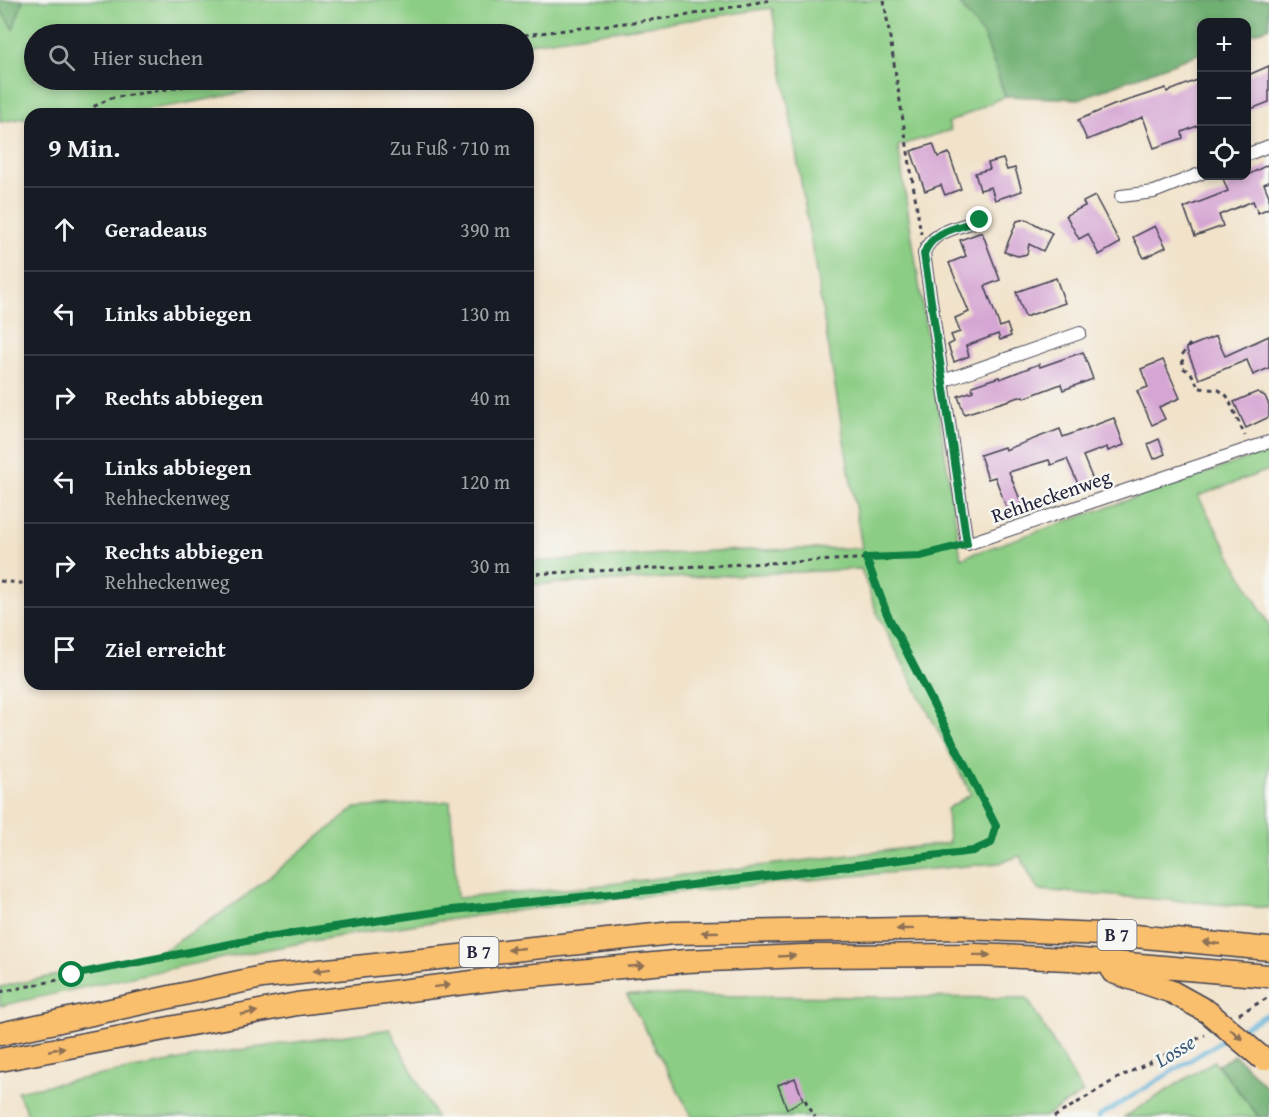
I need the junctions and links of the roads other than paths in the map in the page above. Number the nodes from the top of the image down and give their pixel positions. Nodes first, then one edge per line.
1 (1269, 146) edge
2 (1251, 153) edge
3 (1197, 175) edge
4 (1121, 196) dead end
5 (980, 220) dead end
6 (1080, 333) dead end
7 (943, 381) junction
8 (1269, 442) edge
9 (1269, 949) edge
10 (1069, 959) junction
11 (1266, 976) edge
12 (0, 1034) edge
13 (0, 1060) edge
14 (1266, 1062) edge

1 - 2 street
3 - 4 street
5 - 7 street, Rehheckenweg
6 - 7 street
7 - 8 street, Rehheckenweg
9 -> 12 highway, B 7
10 - 11 highway, B 7
13 -> 10 highway, B 7
10 -> 14 highway, bridge

